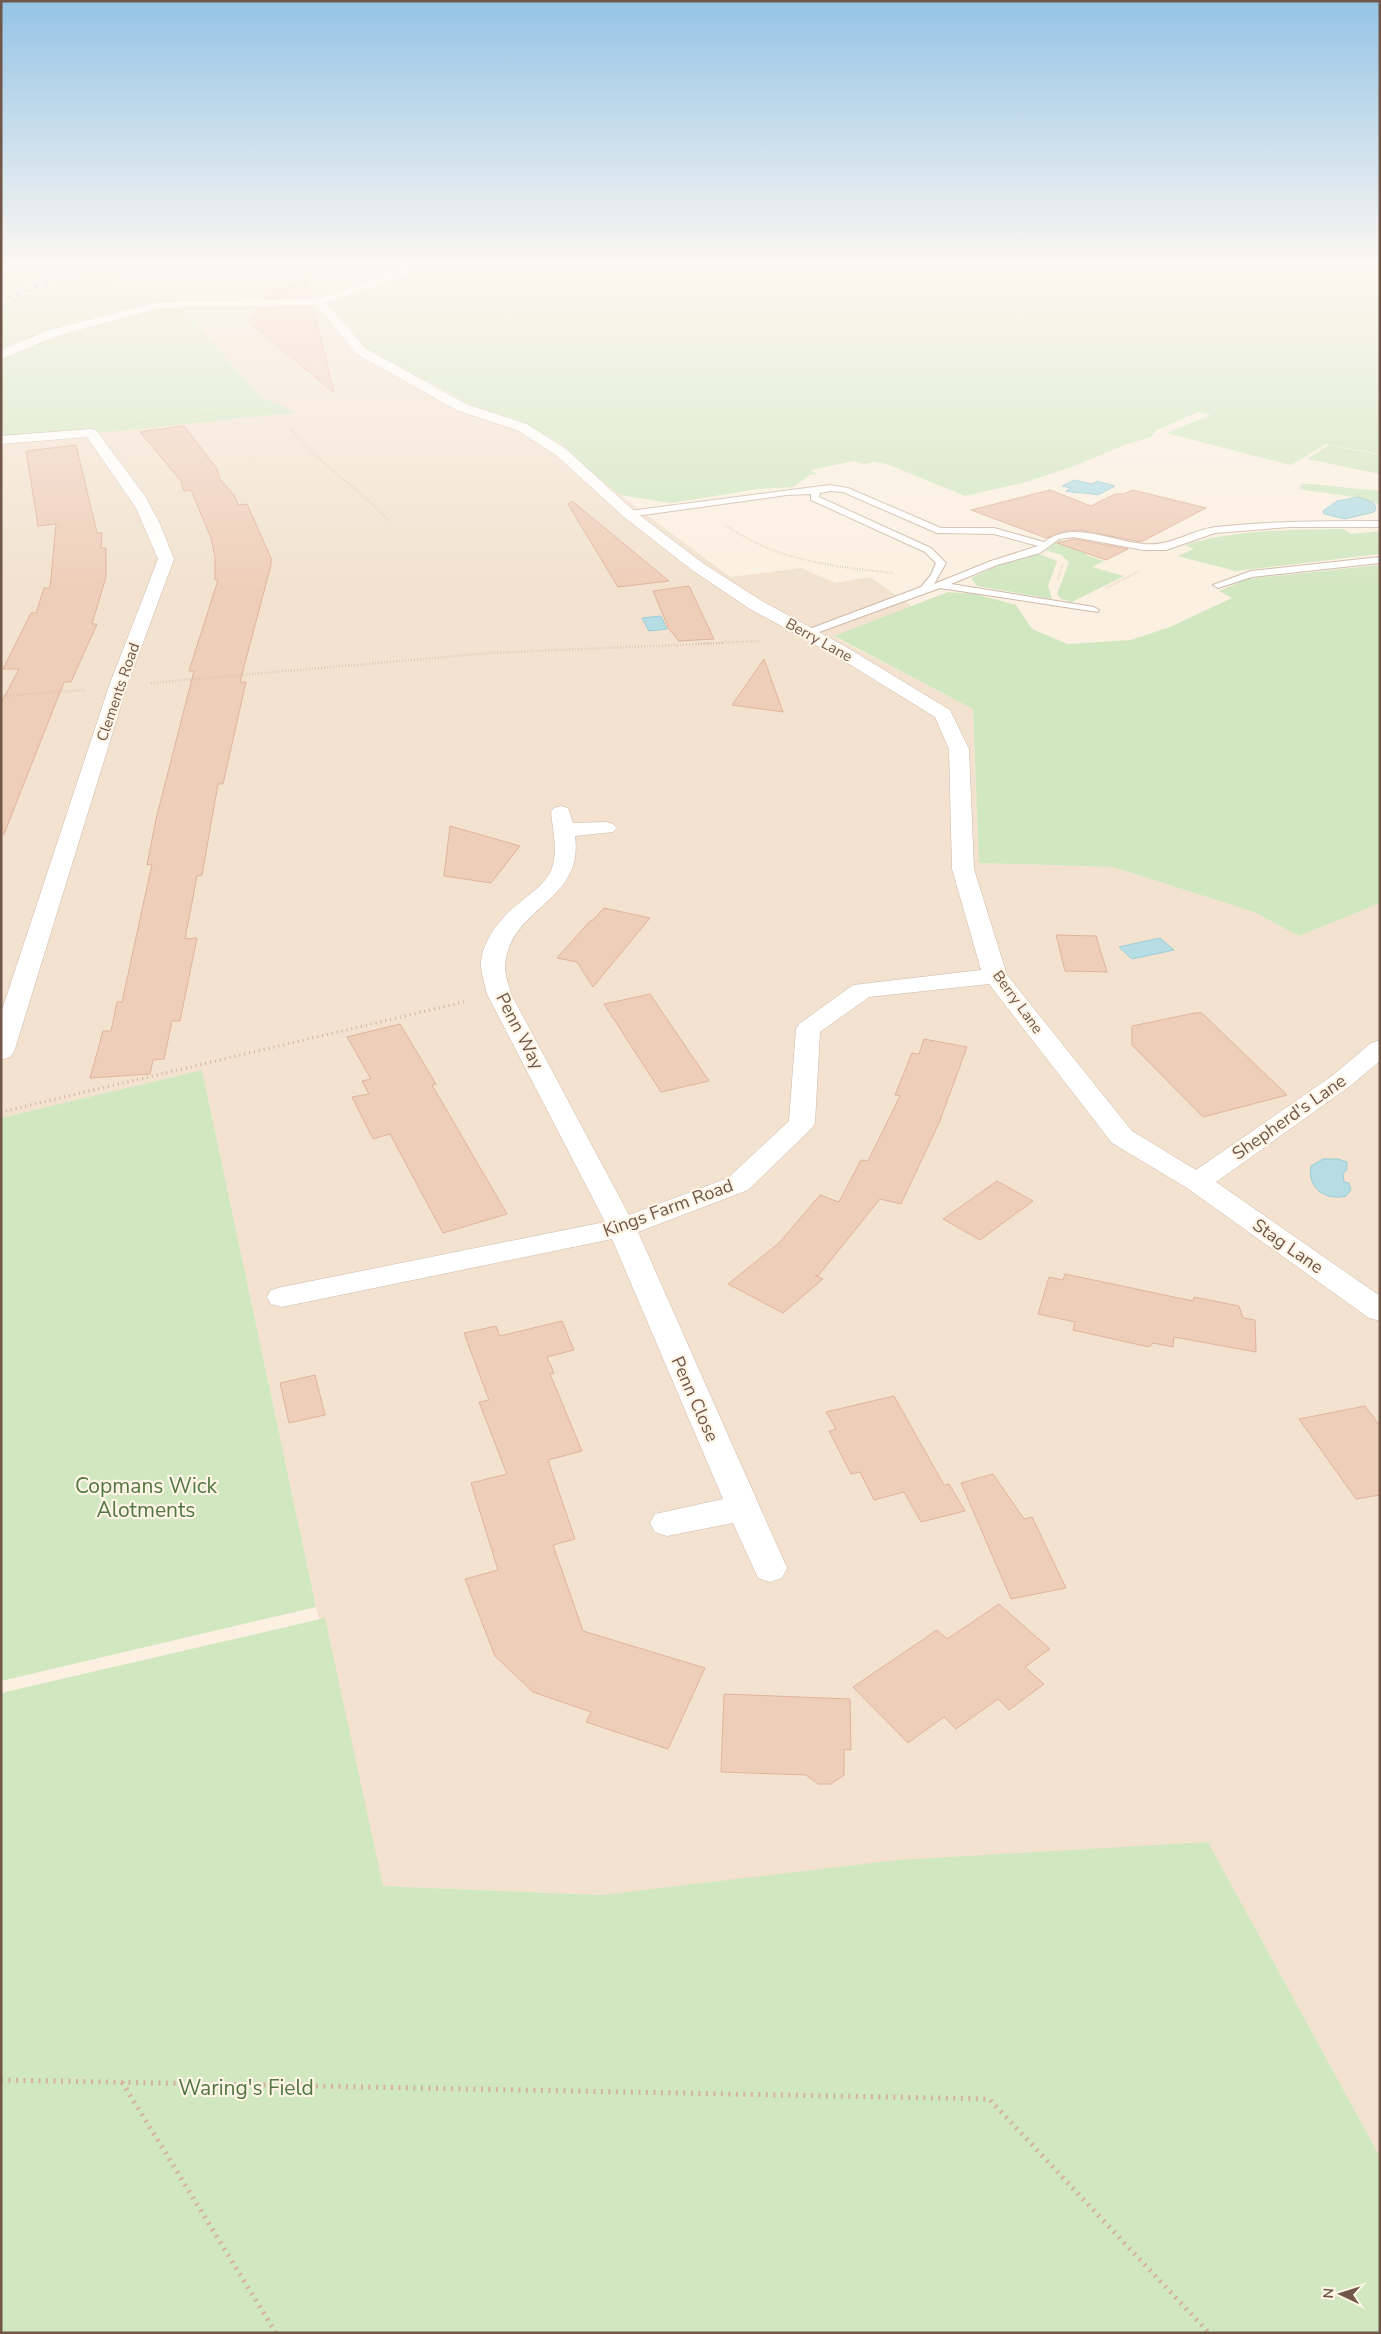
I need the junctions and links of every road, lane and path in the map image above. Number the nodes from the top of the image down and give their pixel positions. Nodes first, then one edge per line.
1 (400, 373) edge
2 (91, 433) junction
3 (1, 440) edge
4 (816, 491) junction
5 (703, 504) junction
6 (629, 514) junction
7 (388, 520) dead end
8 (1380, 524) edge
9 (1041, 548) junction
10 (1380, 560) edge
11 (940, 585) junction
12 (1218, 585) dead end
13 (922, 589) junction
14 (1070, 606) junction
15 (1094, 610) dead end
16 (813, 636) junction
17 (118, 686) junction
18 (1, 696) edge
19 (606, 828) dead end
20 (995, 976) junction
21 (500, 994) junction
22 (1380, 1048) edge
23 (1, 1052) edge
24 (1, 1112) edge
25 (1197, 1182) junction
26 (622, 1228) junction
27 (282, 1297) dead end
28 (1380, 1310) edge
29 (743, 1508) junction
30 (668, 1523) dead end
31 (770, 1568) dead end
32 (1, 2080) edge
33 (122, 2082) junction
34 (276, 2333) edge
35 (1209, 2333) edge

1 - 6 street, Berry Lane
2 - 3 street
2 - 7 path
2 - 17 street, Clements Road
4 - 5 lane
4 - 9 lane
4 - 13 lane
5 - 6 lane
5 - 13 path
6 - 16 street, Berry Lane
8 - 9 lane
9 - 11 lane
9 - 14 path
10 - 12 lane
11 - 13 lane
11 - 14 lane
13 - 16 lane
14 - 15 lane
16 - 17 path
16 - 20 street, Berry Lane
17 - 18 path
17 - 23 street, Clements Road
19 - 21 street, Penn Way
20 - 25 street, Berry Lane
20 - 26 street, Kings Farm Road
21 - 24 path
21 - 26 street, Penn Way
22 - 25 street, Shepherd's Lane
25 - 28 street, Stag Lane
26 - 27 street, Kings Farm Road
26 - 29 street, Penn Close
29 - 30 street
29 - 31 street, Penn Close
32 - 33 path
33 - 34 path
33 - 35 path

